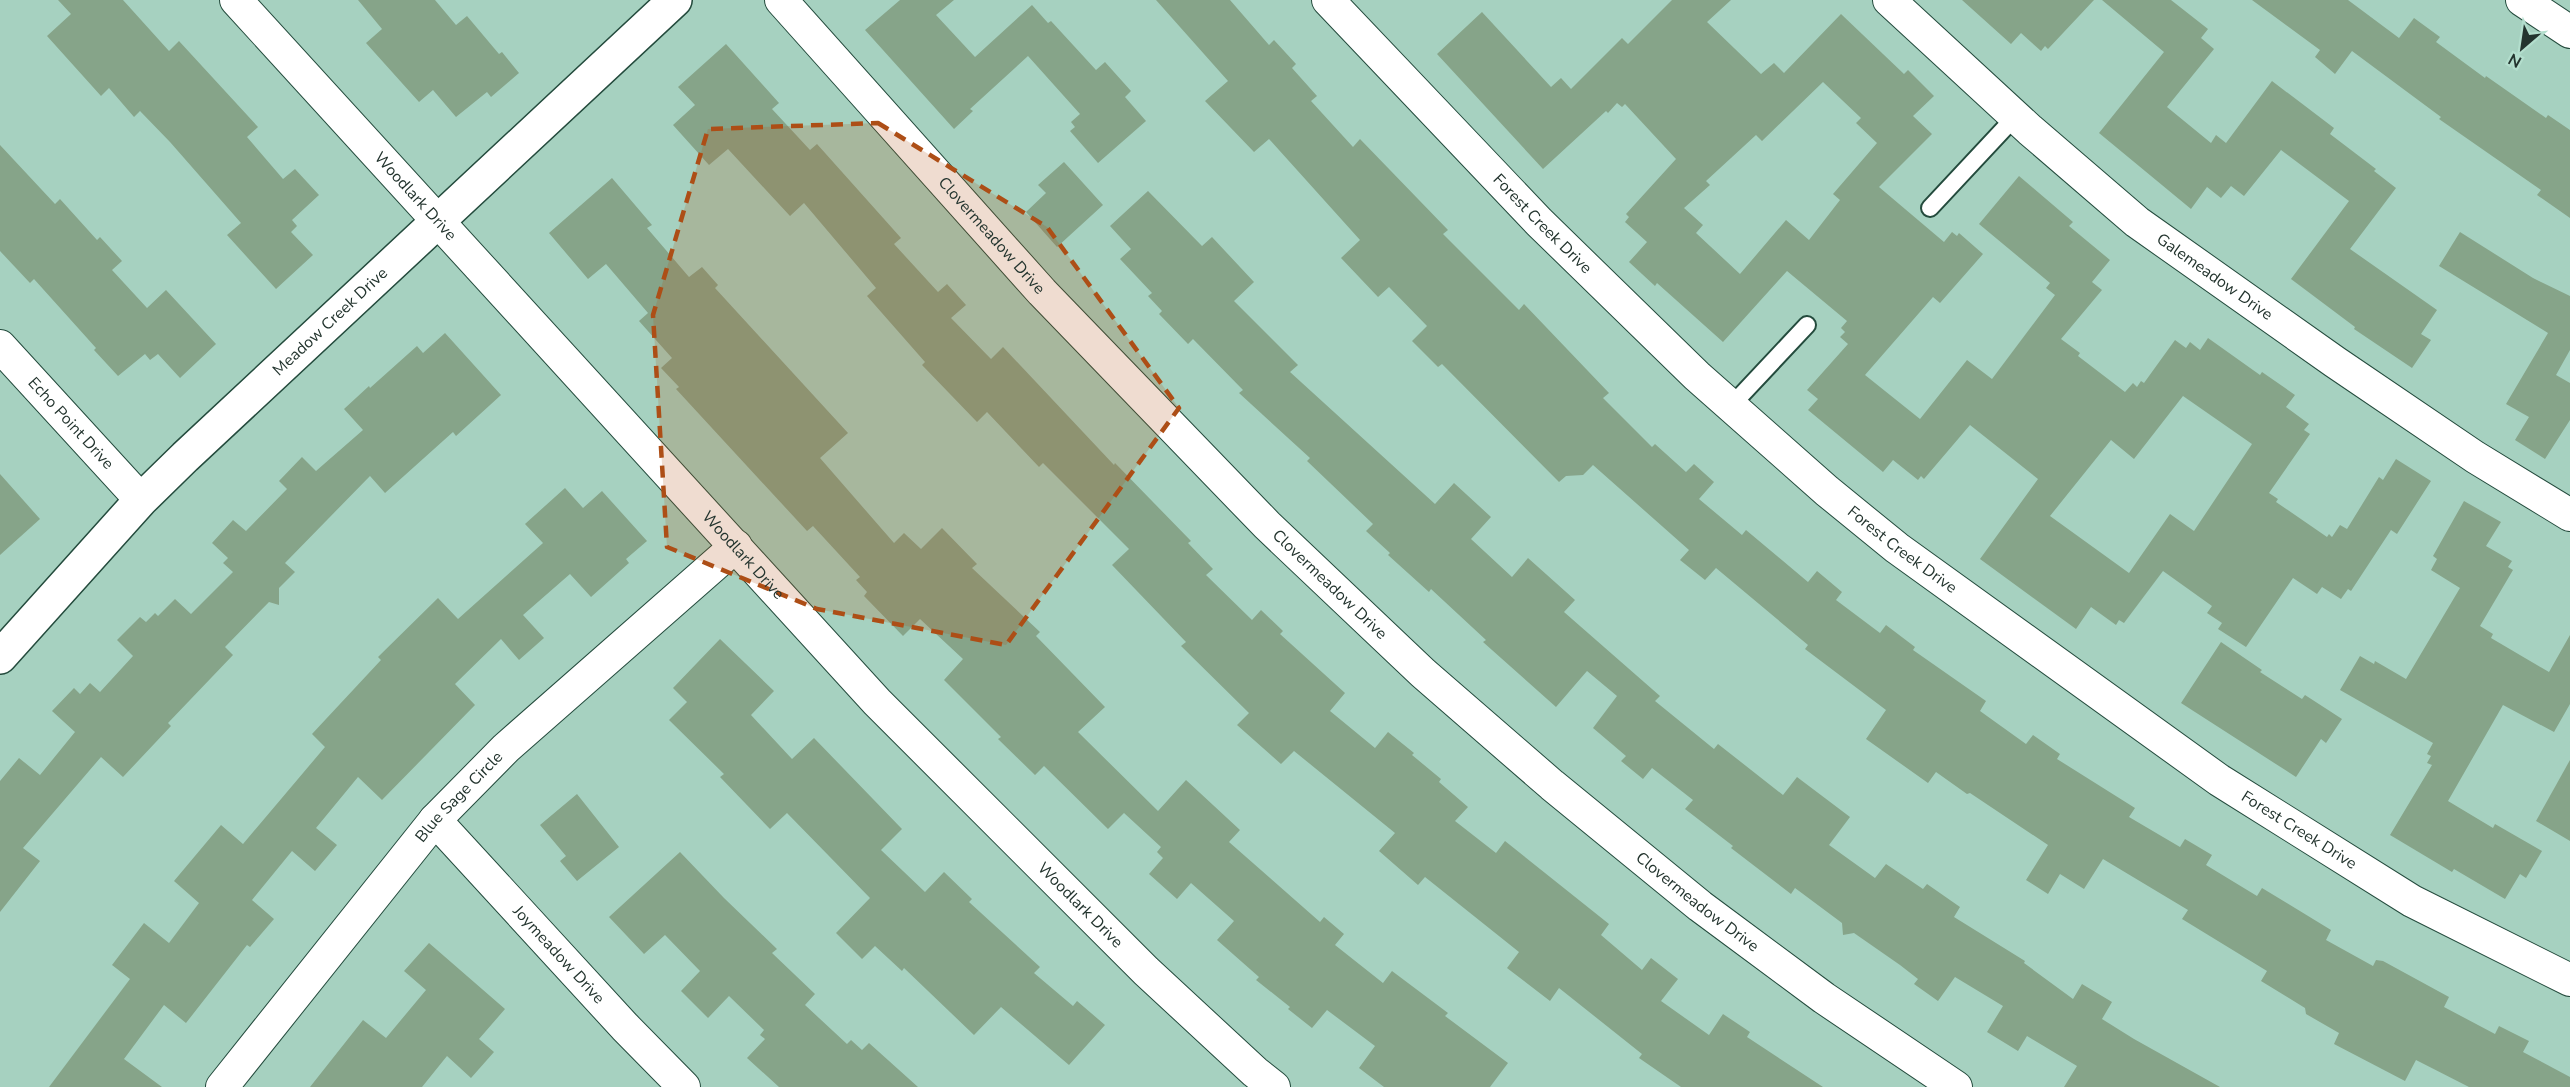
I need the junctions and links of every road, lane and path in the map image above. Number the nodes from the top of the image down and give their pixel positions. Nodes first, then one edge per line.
1 (236, 0) edge
2 (675, 0) edge
3 (781, 0) edge
4 (1328, 0) edge
5 (1889, 0) edge
6 (2522, 0) edge
7 (2570, 32) edge
8 (2015, 117) junction
9 (1930, 208) dead end
10 (439, 220) junction
11 (1807, 325) dead end
12 (0, 346) edge
13 (1731, 406) junction
14 (141, 500) junction
15 (2570, 515) edge
16 (736, 546) junction
17 (0, 657) edge
18 (435, 820) junction
19 (2570, 980) edge
20 (222, 1087) edge
21 (684, 1087) edge
22 (1274, 1087) edge
23 (1956, 1087) edge

1 - 10 street, Woodlark Drive
2 - 10 street, Meadow Creek Drive
3 - 23 street, Clovermeadow Drive
4 - 13 street, Forest Creek Drive
5 - 8 street, Galemeadow Drive
6 - 7 street
8 - 9 lane
8 - 15 street, Galemeadow Drive
10 - 14 street, Meadow Creek Drive
10 - 16 street, Woodlark Drive
11 - 13 lane
12 - 14 street, Echo Point Drive
13 - 19 street, Forest Creek Drive
14 - 17 street, Meadow Creek Drive
16 - 18 street, Blue Sage Circle
16 - 22 street, Woodlark Drive
18 - 20 street, Blue Sage Circle
18 - 21 street, Joymeadow Drive

